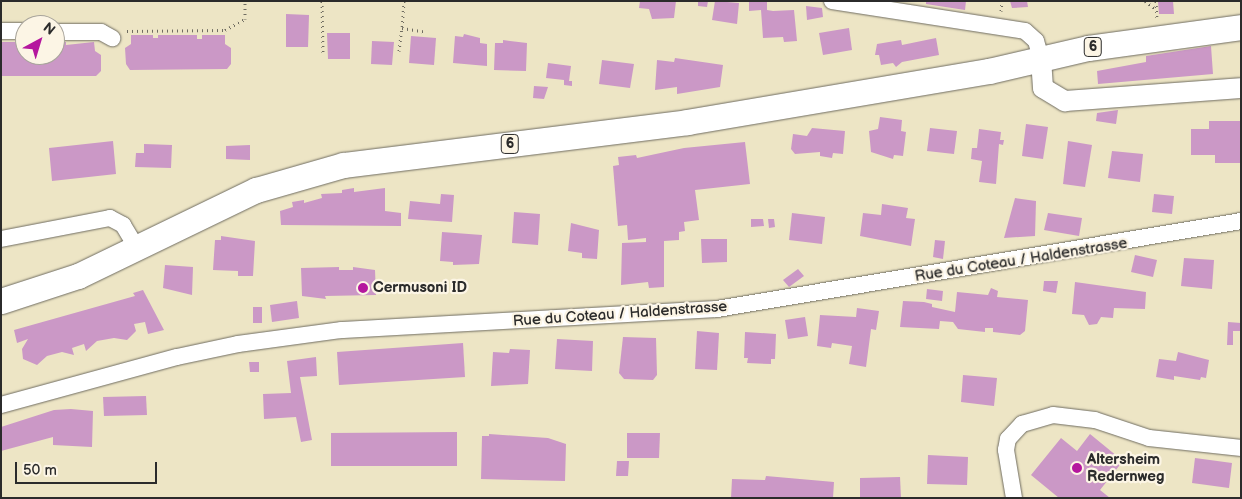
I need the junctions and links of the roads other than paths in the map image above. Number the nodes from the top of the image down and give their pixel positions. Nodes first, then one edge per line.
1 (832, 1) edge
2 (1241, 27) edge
3 (1, 31) edge
4 (15, 31) edge
5 (65, 32) edge
6 (112, 38) road end
7 (1041, 59) junction
8 (1241, 88) edge
9 (1241, 221) edge
10 (1, 239) edge
11 (137, 248) junction
12 (1, 301) edge
13 (1, 405) edge
14 (1241, 448) edge
15 (1014, 498) edge

1 - 7 street
2 - 7 main road, 6
3 - 4 street
5 - 6 street
7 - 8 street
7 - 11 main road, 6
9 - 13 street, Rue du Coteau / Haldenstrasse
10 - 11 street
11 - 12 main road, 6
14 - 15 street

